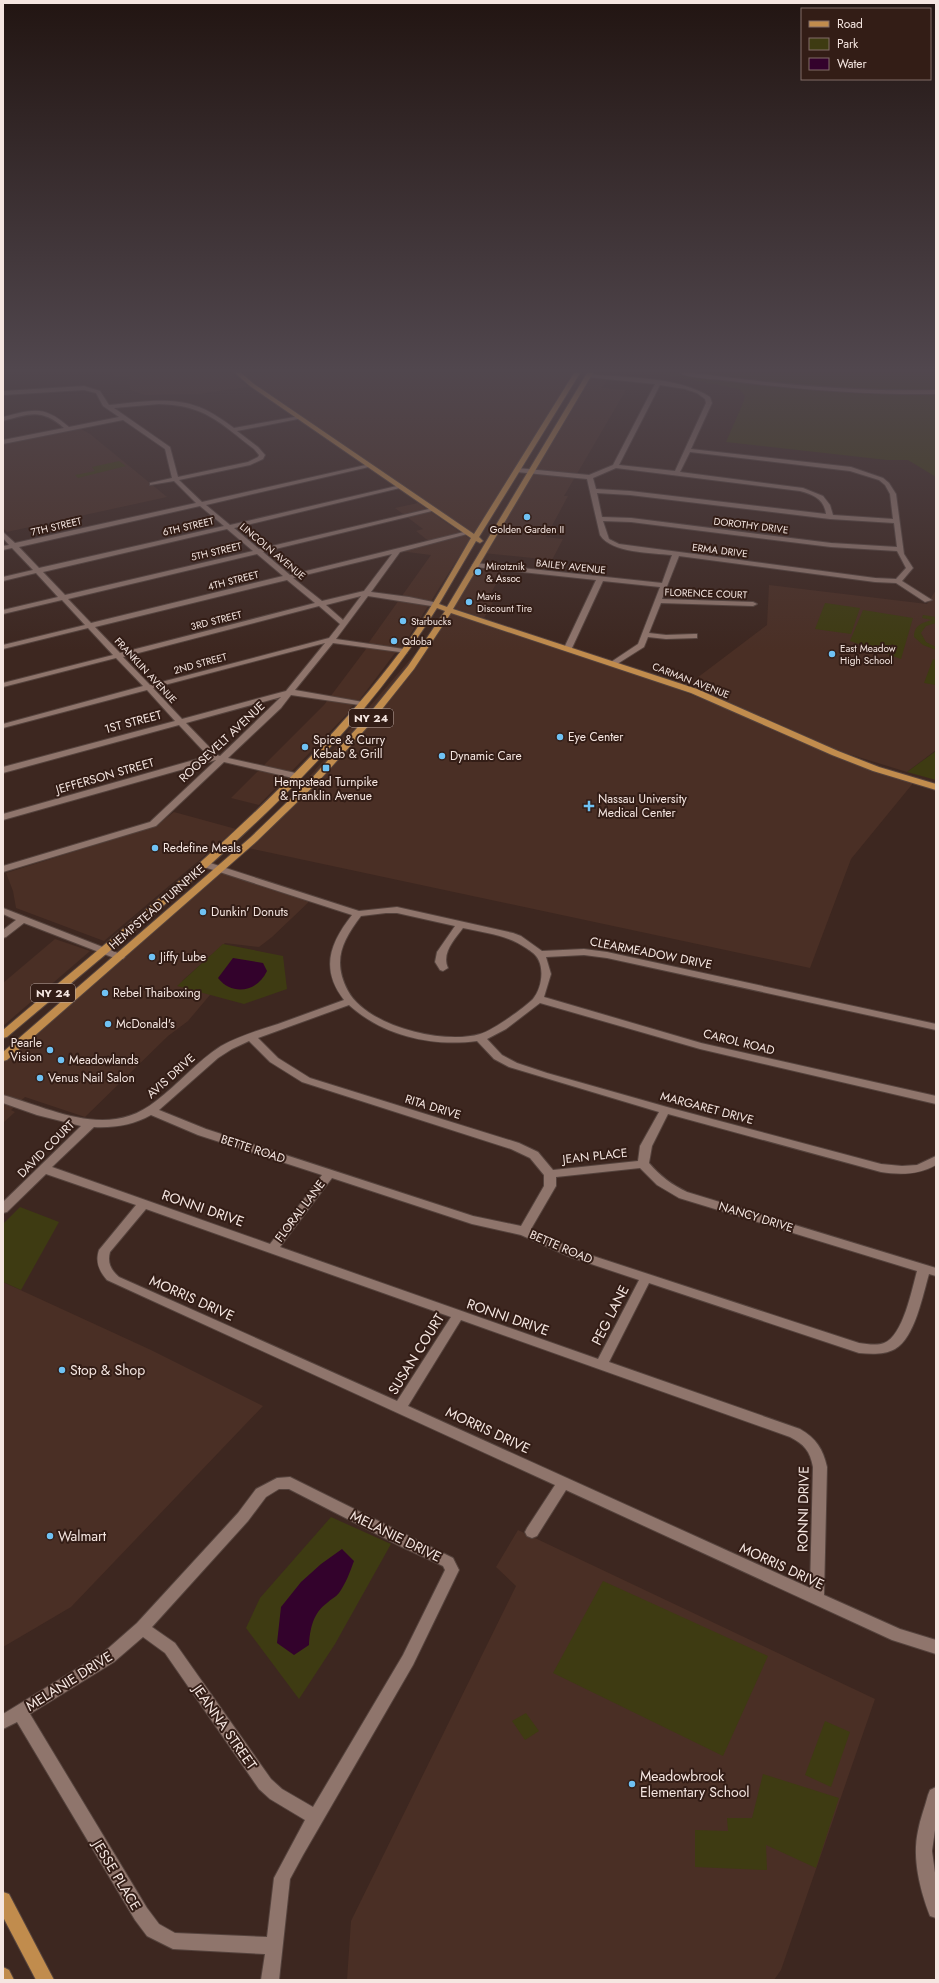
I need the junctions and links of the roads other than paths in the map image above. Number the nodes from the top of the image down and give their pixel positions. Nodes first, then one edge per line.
1 (172, 466) edge
2 (238, 466) edge
3 (370, 466) joint
4 (520, 466) edge
5 (533, 466) edge
6 (615, 466) joint
7 (680, 466) edge
8 (822, 466) edge
9 (517, 470) junction
10 (530, 471) junction
11 (677, 473) junction
12 (590, 477) junction
13 (175, 479) junction
14 (152, 484) dead end
15 (401, 487) junction
16 (594, 492) junction
17 (201, 504) junction
18 (433, 510) junction
19 (830, 517) junction
20 (600, 518) junction
21 (896, 521) junction
22 (229, 527) junction
23 (468, 533) junction
24 (3, 534) edge
25 (475, 538) junction
26 (14, 545) junction
27 (486, 546) junction
28 (3, 548) edge
29 (900, 549) junction
30 (398, 550) junction
31 (258, 551) junction
32 (676, 555) junction
33 (475, 565) junction
34 (37, 571) junction
35 (288, 577) junction
36 (3, 579) edge
37 (600, 579) junction
38 (898, 581) junction
39 (664, 586) junction
40 (367, 594) junction
41 (63, 598) junction
42 (928, 600) dead end
43 (659, 601) junction
44 (321, 604) junction
45 (753, 604) dead end
46 (435, 605) junction
47 (449, 610) junction
48 (3, 612) edge
49 (344, 624) junction
50 (90, 626) junction
51 (645, 635) junction
52 (694, 636) dead end
53 (331, 641) junction
54 (3, 647) edge
55 (568, 648) junction
56 (404, 652) junction
57 (118, 656) junction
58 (614, 664) junction
59 (3, 685) edge
60 (148, 688) junction
61 (290, 692) junction
62 (363, 704) junction
63 (179, 721) junction
64 (3, 726) edge
65 (218, 758) junction
66 (3, 770) edge
67 (297, 776) junction
68 (936, 787) edge
69 (3, 817) edge
70 (204, 864) junction
71 (3, 869) edge
72 (220, 869) junction
73 (3, 911) edge
74 (358, 914) junction
75 (23, 919) junction
76 (461, 924) junction
77 (3, 935) edge
78 (102, 950) junction
79 (540, 954) junction
80 (120, 957) junction
81 (444, 968) dead end
82 (538, 999) junction
83 (350, 1001) junction
84 (936, 1026) edge
85 (3, 1035) edge
86 (251, 1037) junction
87 (480, 1038) junction
88 (3, 1058) edge
89 (3, 1100) edge
90 (936, 1100) edge
91 (665, 1110) junction
92 (152, 1111) junction
93 (90, 1124) junction
94 (936, 1160) edge
95 (643, 1164) junction
96 (45, 1169) junction
97 (329, 1174) junction
98 (550, 1174) junction
99 (144, 1204) junction
100 (3, 1209) edge
101 (524, 1231) junction
102 (272, 1248) junction
103 (924, 1269) junction
104 (936, 1272) edge
105 (646, 1278) junction
106 (458, 1315) junction
107 (601, 1365) junction
108 (400, 1408) junction
109 (564, 1483) junction
110 (532, 1532) dead end
111 (817, 1599) junction
112 (142, 1628) junction
113 (936, 1648) edge
114 (20, 1712) junction
115 (3, 1722) edge
116 (936, 1795) edge
117 (316, 1818) junction
118 (3, 1900) edge
119 (936, 1910) edge
120 (274, 1946) junction
121 (3, 1976) edge
122 (6, 1980) edge
123 (45, 1980) edge
124 (270, 1980) edge

1 - 13 street
2 - 13 street
3 - 15 main road
3 - 17 street, 7TH STREET
4 - 9 main road, HEMPSTEAD TURNPIKE / NY 24
5 - 10 main road, HEMPSTEAD TURNPIKE / NY 24
6 - 11 street
6 - 12 street
7 - 11 street
8 - 21 street
9 - 10 street
9 - 25 main road, HEMPSTEAD TURNPIKE / NY 24
10 - 12 street
10 - 27 main road, HEMPSTEAD TURNPIKE / NY 24
11 - 19 street
12 - 16 street, ERMA DRIVE
13 - 14 street
13 - 17 street, LINCOLN AVENUE
15 - 18 main road
15 - 22 street, 6TH STREET
16 - 19 street
16 - 20 street, ERMA DRIVE
17 - 22 street, LINCOLN AVENUE
17 - 26 street, 7TH STREET
18 - 23 main road
18 - 31 street, 5TH STREET
19 - 21 street
20 - 29 street, DOROTHY DRIVE
20 - 32 street, ERMA DRIVE
21 - 29 street
22 - 31 street, LINCOLN AVENUE
22 - 34 street, 6TH STREET
23 - 25 main road
23 - 30 street, 4TH STREET
24 - 26 street, FRANKLIN AVENUE
25 - 27 main road
25 - 46 main road, HEMPSTEAD TURNPIKE / NY 24
26 - 28 street, 7TH STREET
26 - 34 street, FRANKLIN AVENUE
27 - 33 main road, HEMPSTEAD TURNPIKE / NY 24
29 - 38 street
30 - 35 street, 4TH STREET
30 - 40 street, ROOSEVELT AVENUE
31 - 35 street, LINCOLN AVENUE
31 - 41 street, 5TH STREET
32 - 38 street, ERMA DRIVE
32 - 39 street
33 - 37 street, BAILEY AVENUE
33 - 47 main road, HEMPSTEAD TURNPIKE / NY 24
34 - 36 street, 6TH STREET
34 - 41 street, FRANKLIN AVENUE
35 - 44 street, LINCOLN AVENUE
35 - 50 street, 4TH STREET
37 - 39 street, BAILEY AVENUE
37 - 55 street
38 - 42 street
39 - 43 street
40 - 44 street, 3RD STREET
40 - 46 street, 3RD STREET
40 - 49 street, ROOSEVELT AVENUE
41 - 48 street, 5TH STREET
41 - 50 street, FRANKLIN AVENUE
43 - 45 street, FLORENCE COURT
43 - 51 street
44 - 49 street, LINCOLN AVENUE
44 - 57 street, 3RD STREET
46 - 47 main road, CARMAN AVENUE
46 - 56 main road, HEMPSTEAD TURNPIKE / NY 24
47 - 55 main road, CARMAN AVENUE
47 - 72 main road, HEMPSTEAD TURNPIKE / NY 24
49 - 53 street, ROOSEVELT AVENUE
50 - 54 street, 4TH STREET
50 - 57 street, FRANKLIN AVENUE
51 - 52 street
51 - 58 street
53 - 56 street, 2ND STREET
53 - 60 street, 2ND STREET
53 - 61 street, ROOSEVELT AVENUE
55 - 58 main road, CARMAN AVENUE
56 - 62 main road, HEMPSTEAD TURNPIKE / NY 24
57 - 59 street, 3RD STREET
57 - 60 street, FRANKLIN AVENUE
58 - 68 main road, CARMAN AVENUE
60 - 63 street, FRANKLIN AVENUE
60 - 64 street, 2ND STREET
61 - 62 street, 1ST STREET
61 - 63 street, 1ST STREET
61 - 65 street, ROOSEVELT AVENUE
62 - 67 main road, HEMPSTEAD TURNPIKE / NY 24
63 - 65 street, FRANKLIN AVENUE
63 - 66 street, 1ST STREET
65 - 67 street
65 - 69 street, JEFFERSON STREET
65 - 71 street, ROOSEVELT AVENUE
67 - 70 main road, HEMPSTEAD TURNPIKE / NY 24
70 - 72 street
70 - 78 main road, HEMPSTEAD TURNPIKE / NY 24
72 - 74 street
72 - 80 main road, HEMPSTEAD TURNPIKE / NY 24
73 - 75 street
74 - 76 street
74 - 83 street
75 - 77 street
75 - 78 street
76 - 79 street
76 - 81 street
78 - 80 street
78 - 85 main road, HEMPSTEAD TURNPIKE / NY 24
79 - 82 street
79 - 84 street, CLEARMEADOW DRIVE
80 - 88 main road, HEMPSTEAD TURNPIKE / NY 24
82 - 87 street
82 - 90 street, CAROL ROAD
83 - 86 street, AVIS DRIVE
83 - 87 street
86 - 92 street, AVIS DRIVE
86 - 98 street, RITA DRIVE
87 - 91 street, MARGARET DRIVE
89 - 93 street, AVIS DRIVE
91 - 94 street, MARGARET DRIVE
91 - 95 street
92 - 93 street, AVIS DRIVE
92 - 97 street, BETTE ROAD
93 - 96 street, DAVID COURT
95 - 98 street, JEAN PLACE
95 - 103 street, NANCY DRIVE
96 - 99 street, RONNI DRIVE
96 - 100 street, DAVID COURT
97 - 101 street, BETTE ROAD
97 - 102 street, FLORAL LANE
98 - 101 street
99 - 102 street, RONNI DRIVE
99 - 108 street, MORRIS DRIVE
101 - 105 street, BETTE ROAD
102 - 106 street, RONNI DRIVE
103 - 104 street, NANCY DRIVE
103 - 105 street, BETTE ROAD
105 - 107 street, PEG LANE
106 - 107 street, RONNI DRIVE
106 - 108 street, SUSAN COURT
107 - 111 street, RONNI DRIVE
108 - 109 street, MORRIS DRIVE
109 - 110 street
109 - 111 street, MORRIS DRIVE
111 - 113 street, MORRIS DRIVE
112 - 114 street, MELANIE DRIVE
112 - 117 street, JEANNA STREET
112 - 117 street, MELANIE DRIVE
114 - 115 street, MELANIE DRIVE
114 - 120 street, JESSE PLACE
116 - 119 street
117 - 120 street, MELANIE DRIVE
118 - 123 main road
120 - 124 street, MELANIE DRIVE
121 - 122 main road

